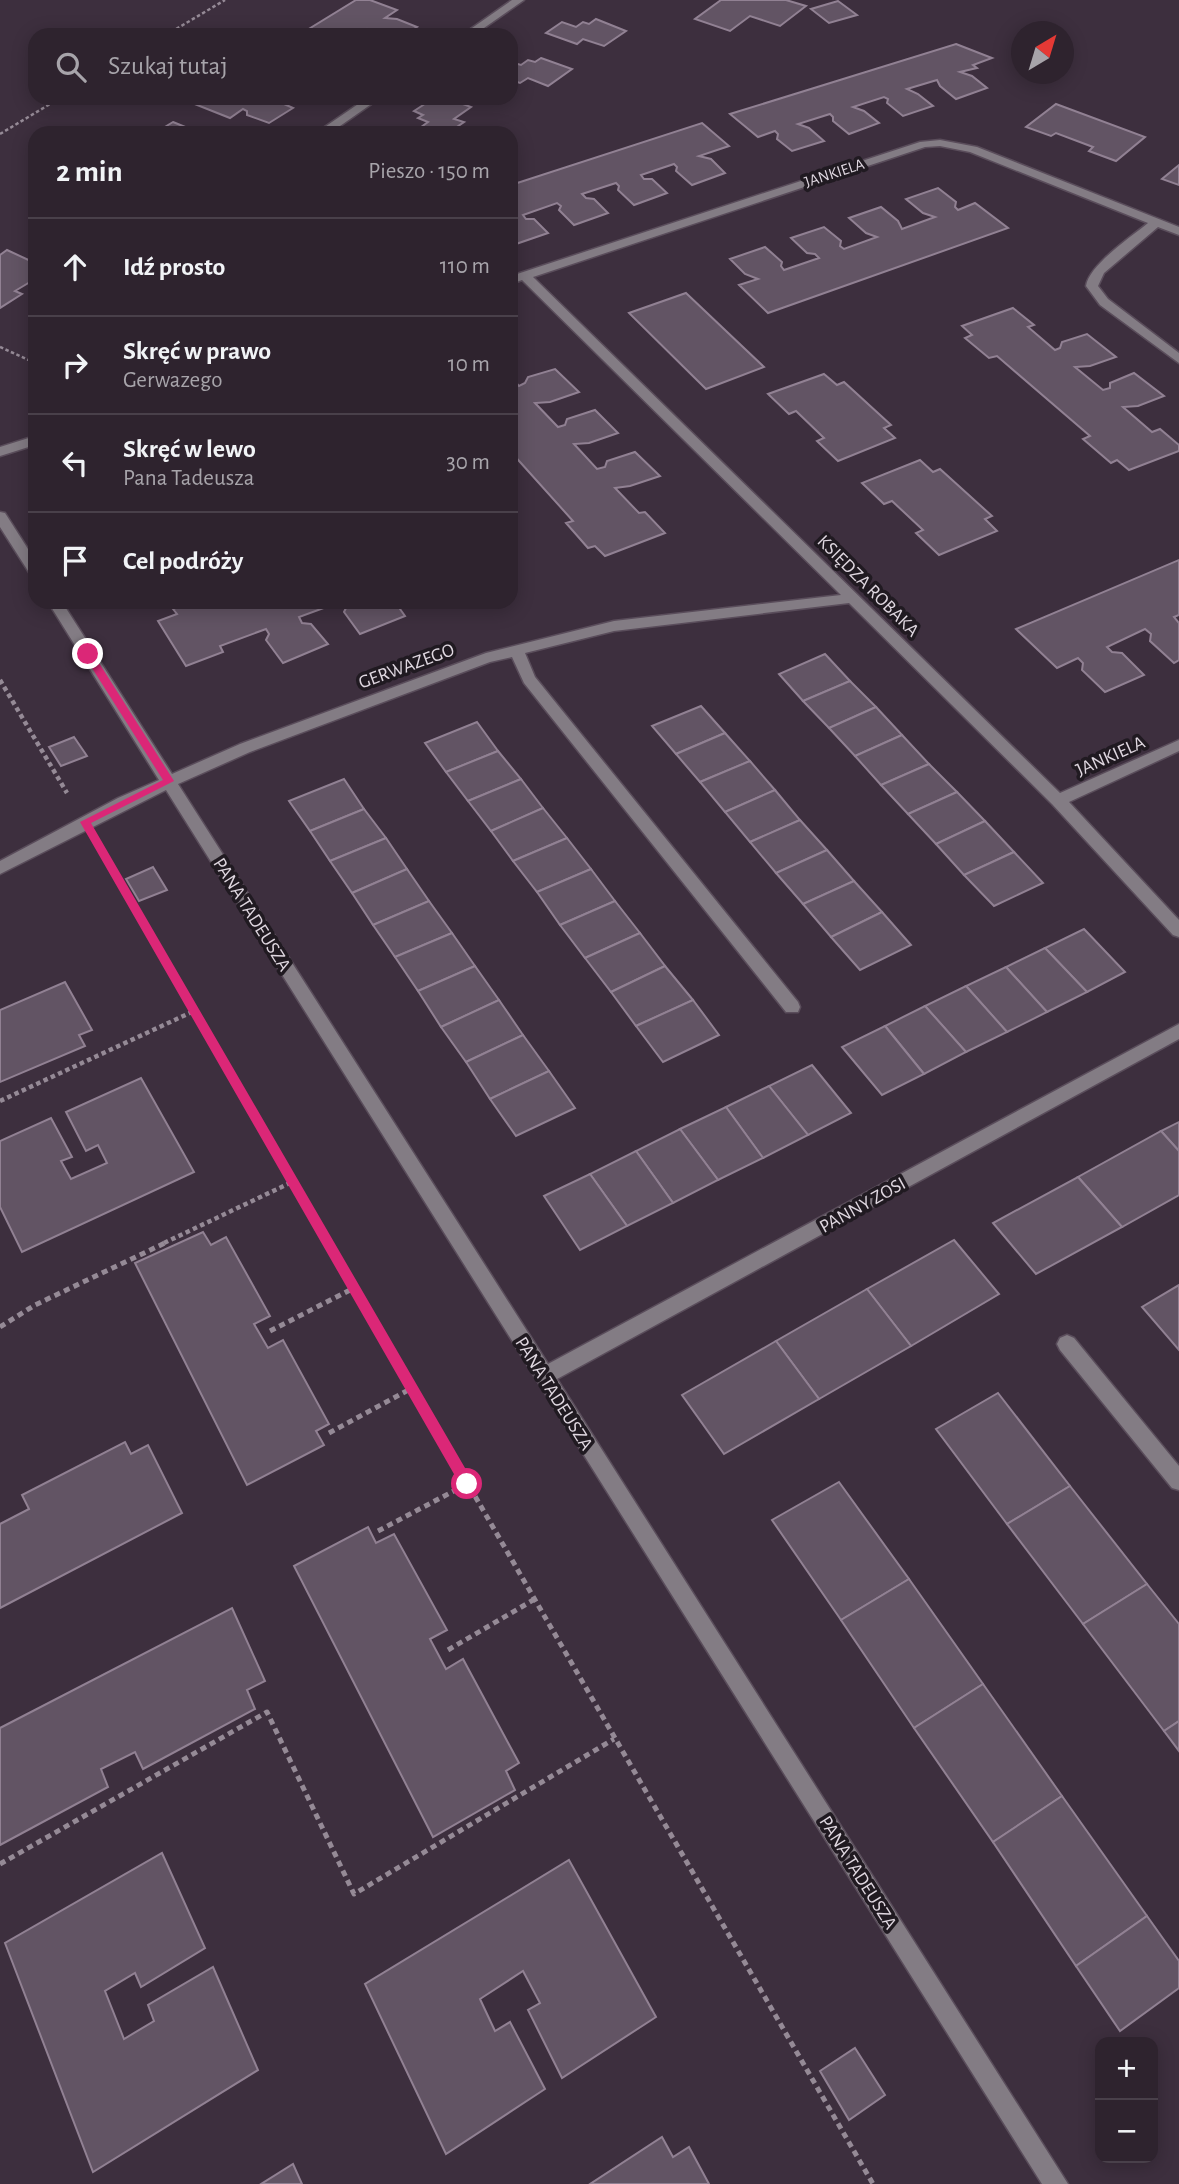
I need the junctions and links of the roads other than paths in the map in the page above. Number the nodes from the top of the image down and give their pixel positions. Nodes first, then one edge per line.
1 (519, 0) edge
2 (477, 28) edge
3 (364, 105) edge
4 (332, 126) edge
5 (1156, 222) junction
6 (1179, 231) edge
7 (518, 278) edge
8 (1179, 359) edge
9 (28, 442) edge
10 (0, 452) edge
11 (0, 516) edge
12 (28, 560) edge
13 (855, 598) junction
14 (59, 609) edge
15 (516, 650) junction
16 (1179, 745) edge
17 (169, 781) junction
18 (1058, 800) junction
19 (0, 867) edge
20 (1179, 931) edge
21 (792, 1007) dead end
22 (1179, 1031) edge
23 (1067, 1344) dead end
24 (545, 1376) junction
25 (1179, 1481) edge
26 (1056, 2184) edge

1 - 2 street
3 - 4 street
5 - 6 street, JANKIELA
5 - 7 street, JANKIELA
5 - 8 street
7 - 13 street, KSIĘDZA ROBAKA
9 - 10 street
11 - 12 street
13 - 15 street, GERWAZEGO
13 - 18 street, KSIĘDZA ROBAKA
14 - 17 street, PANA TADEUSZA
15 - 17 street, GERWAZEGO
15 - 21 street
16 - 18 street, JANKIELA
17 - 19 street, GERWAZEGO
17 - 24 street, PANA TADEUSZA
18 - 20 street, KSIĘDZA ROBAKA
22 - 24 street, PANNY ZOSI
23 - 25 street
24 - 26 street, PANA TADEUSZA

